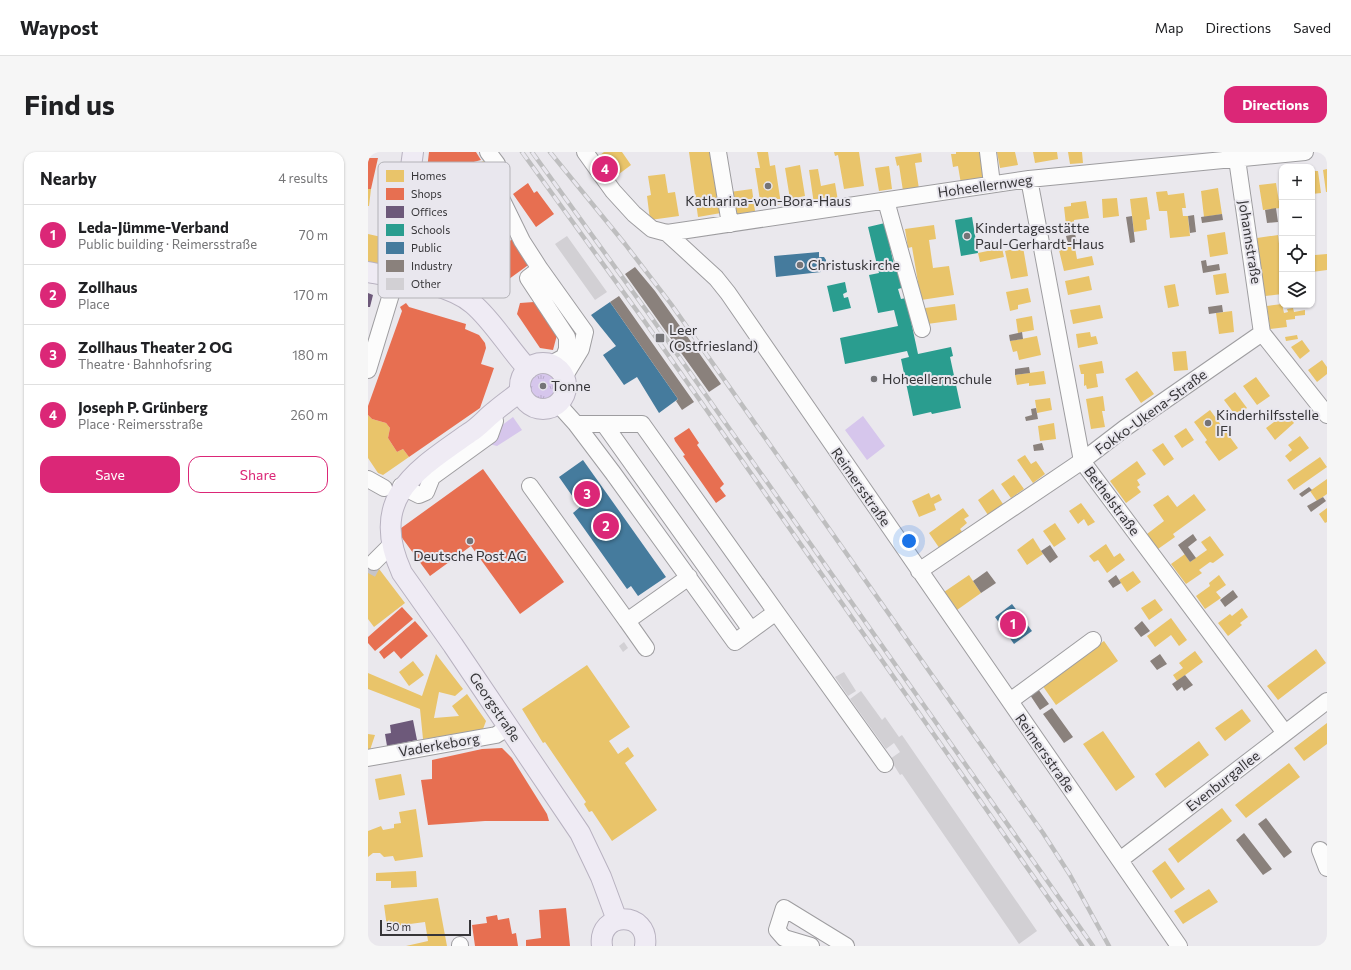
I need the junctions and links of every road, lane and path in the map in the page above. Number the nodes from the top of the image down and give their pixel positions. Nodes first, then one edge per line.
1 (413, 152) edge
2 (488, 152) edge
3 (585, 152) edge
4 (718, 152) edge
5 (988, 152) edge
6 (1305, 152) edge
7 (1237, 156) edge
8 (412, 162) edge
9 (495, 162) edge
10 (1029, 179) junction
11 (992, 184) junction
12 (886, 200) junction
13 (510, 216) edge
14 (730, 224) junction
15 (667, 233) junction
16 (368, 272) edge
17 (378, 274) edge
18 (390, 298) edge
19 (464, 298) edge
20 (922, 328) dead end
21 (1262, 333) junction
22 (560, 368) junction
23 (528, 369) junction
24 (368, 370) edge
25 (525, 398) junction
26 (558, 404) junction
27 (1327, 415) edge
28 (576, 424) junction
29 (604, 424) junction
30 (1082, 461) junction
31 (368, 479) edge
32 (530, 486) dead end
33 (394, 489) junction
34 (390, 546) junction
35 (374, 562) tunnel mouth
36 (919, 571) junction
37 (689, 577) junction
38 (776, 612) junction
39 (627, 621) junction
40 (751, 630) junction
41 (1093, 640) dead end
42 (646, 648) dead end
43 (1010, 701) junction
44 (1327, 701) edge
45 (509, 728) junction
46 (1285, 733) junction
47 (368, 758) edge
48 (885, 764) dead end
49 (1320, 850) dead end
50 (1120, 860) junction
51 (1327, 868) edge
52 (616, 920) junction
53 (602, 946) edge
54 (645, 946) edge
55 (811, 946) edge
56 (846, 946) edge
57 (1178, 946) edge

1 - 8 main road
2 - 9 street
3 - 15 street, Reimersstraße
4 - 14 street
5 - 11 street
6 - 7 street, Hoheellernweg
7 - 10 street, Hoheellernweg
7 - 21 street, Johannstraße
10 - 11 street, Hoheellernweg
10 - 30 street, Bethelstraße
11 - 12 street, Hoheellernweg
12 - 14 street, Hoheellernweg
12 - 20 street
13 - 22 street
14 - 15 street, Hoheellernweg
15 - 36 street, Reimersstraße
16 - 17 main road
18 - 24 street
19 - 23 main road
21 - 27 street
21 - 30 street, Fokko-Ukena-Straße
22 - 23 main road
22 - 26 main road
23 - 25 main road
25 - 26 main road
25 - 33 main road
26 - 28 street
28 - 29 street
28 - 37 street
29 - 38 street
29 - 40 street
30 - 36 street, Fokko-Ukena-Straße
30 - 46 street, Bethelstraße
31 - 33 street
32 - 39 street
33 - 34 main road, Georgstraße
34 - 35 street
34 - 45 main road, Georgstraße
36 - 43 street, Reimersstraße
37 - 39 street
37 - 40 street
38 - 40 street
38 - 48 street
39 - 42 street
41 - 43 street
43 - 50 street, Reimersstraße
44 - 46 street, Evenburgallee
45 - 47 street, Vaderkeborg
45 - 52 main road, Georgstraße
46 - 50 street, Evenburgallee
49 - 51 street
50 - 57 street, Reimersstraße
52 - 53 main road
52 - 54 main road
55 - 56 street

